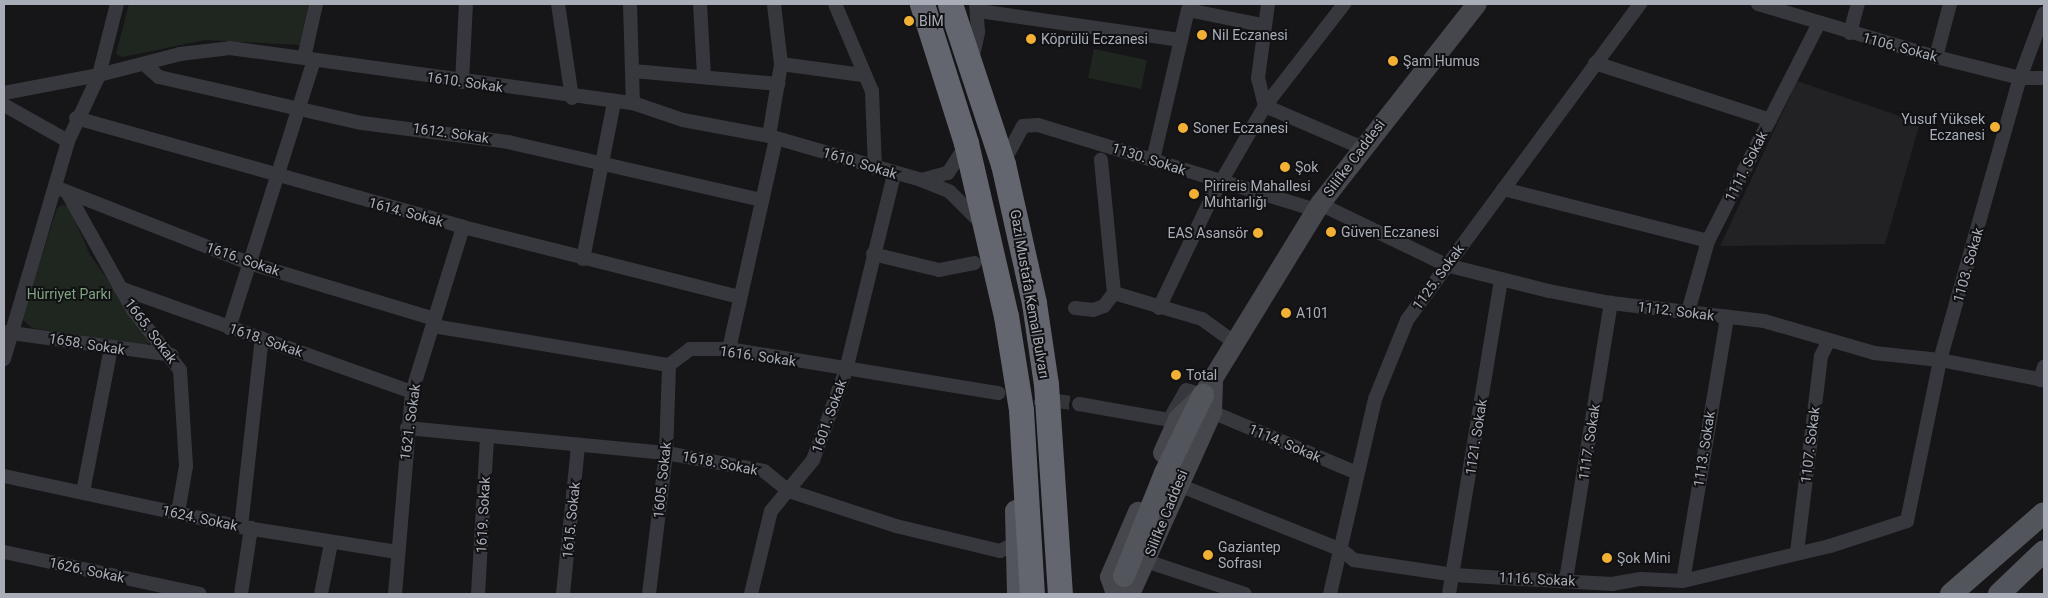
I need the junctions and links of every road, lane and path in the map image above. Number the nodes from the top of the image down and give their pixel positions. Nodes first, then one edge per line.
1 (117, 4) edge
2 (316, 4) edge
3 (466, 4) edge
4 (558, 4) edge
5 (630, 4) edge
6 (700, 4) edge
7 (774, 4) edge
8 (835, 4) edge
9 (922, 4) edge
10 (950, 4) edge
11 (1268, 4) edge
12 (1344, 4) edge
13 (1640, 4) edge
14 (1762, 4) edge
15 (1858, 4) edge
16 (1950, 4) edge
17 (1473, 5) edge
18 (978, 7) edge
19 (2044, 13) edge
20 (1818, 24) junction
21 (1262, 25) junction
22 (1850, 33) junction
23 (1181, 40) junction
24 (1936, 57) junction
25 (309, 59) junction
26 (144, 64) junction
27 (781, 64) junction
28 (971, 64) junction
29 (1594, 64) junction
30 (633, 71) junction
31 (99, 75) junction
32 (862, 75) junction
33 (704, 76) junction
34 (2020, 78) junction
35 (2044, 78) edge
36 (462, 82) junction
37 (778, 84) junction
38 (4, 93) edge
39 (572, 98) junction
40 (614, 102) junction
41 (633, 103) junction
42 (4, 105) edge
43 (1265, 106) junction
44 (300, 108) junction
45 (76, 118) junction
46 (1770, 120) junction
47 (773, 137) junction
48 (68, 141) junction
49 (966, 143) junction
50 (1360, 147) junction
51 (1101, 160) dead end
52 (1153, 160) junction
53 (603, 163) junction
54 (1003, 164) junction
55 (875, 168) junction
56 (894, 174) junction
57 (277, 176) junction
58 (921, 180) junction
59 (1222, 183) junction
60 (61, 190) junction
61 (1503, 190) junction
62 (761, 200) junction
63 (1318, 207) junction
64 (463, 227) junction
65 (988, 232) junction
66 (1708, 241) junction
67 (873, 254) junction
68 (583, 259) junction
69 (249, 262) junction
70 (974, 263) dead end
71 (1446, 265) junction
72 (1501, 279) junction
73 (120, 288) junction
74 (1114, 293) junction
75 (739, 297) junction
76 (1611, 303) junction
77 (1075, 308) dead end
78 (1159, 308) junction
79 (1688, 312) junction
80 (1727, 317) junction
81 (434, 323) junction
82 (229, 328) junction
83 (7, 332) edge
84 (262, 338) junction
85 (1829, 340) junction
86 (1234, 342) junction
87 (111, 348) junction
88 (729, 349) junction
89 (171, 355) junction
90 (4, 358) edge
91 (1940, 360) junction
92 (668, 365) junction
93 (846, 370) junction
94 (2043, 376) edge
95 (412, 392) junction
96 (998, 393) tunnel mouth
97 (1207, 403) junction
98 (1079, 404) tunnel mouth
99 (1022, 410) junction
100 (407, 428) junction
101 (487, 436) junction
102 (578, 447) junction
103 (666, 453) junction
104 (1358, 474) junction
105 (4, 476) edge
106 (1054, 481) junction
107 (1176, 484) junction
108 (789, 491) junction
109 (83, 492) junction
110 (178, 513) junction
111 (2044, 513) edge
112 (1907, 520) joint
113 (246, 527) junction
114 (1016, 543) junction
115 (330, 544) junction
116 (1342, 550) junction
117 (2044, 551) edge
118 (4, 552) edge
119 (397, 552) junction
120 (1797, 552) junction
121 (2044, 558) edge
122 (1146, 561) junction
123 (1454, 575) junction
124 (1566, 580) junction
125 (1683, 581) junction
126 (1613, 589) edge
127 (1126, 591) edge
128 (1957, 593) edge
129 (200, 594) edge
130 (240, 594) edge
131 (321, 594) edge
132 (395, 594) edge
133 (478, 594) edge
134 (563, 594) edge
135 (650, 594) edge
136 (752, 594) edge
137 (1018, 594) edge
138 (1032, 594) edge
139 (1060, 594) edge
140 (1073, 594) edge
141 (1245, 594) edge
142 (1330, 594) edge
143 (1449, 594) edge
144 (1999, 594) edge
145 (2017, 594) edge

1 - 31 street
2 - 25 street
3 - 36 street
4 - 39 street
5 - 30 street
6 - 33 street
7 - 27 street
8 - 32 street
9 - 49 highway, Gazi Mustafa Kemal Bulvarı
10 - 28 highway, Gazi Mustafa Kemal Bulvarı
11 - 21 street
12 - 43 street
13 - 29 street, 1125. Sokak
14 - 20 street, 1106. Sokak
15 - 22 street
16 - 24 street
17 - 50 street, Silifke Caddesi
18 - 23 street
18 - 28 street
19 - 34 street, 1103. Sokak
20 - 22 street, 1106. Sokak
20 - 46 street, 1111. Sokak
21 - 23 street
21 - 43 street
22 - 24 street, 1106. Sokak
23 - 52 street
24 - 34 street, 1106. Sokak
25 - 26 street, 1610. Sokak
25 - 36 street, 1610. Sokak
25 - 44 street
26 - 31 street, 1610. Sokak
26 - 44 street, 1612. Sokak
27 - 32 street
27 - 37 street
28 - 54 highway, Gazi Mustafa Kemal Bulvarı
29 - 46 street
29 - 61 street, 1125. Sokak
30 - 33 street
30 - 41 street
31 - 38 street, 1610. Sokak
31 - 45 street
32 - 55 street
33 - 37 street
34 - 35 street, 1106. Sokak
34 - 91 street, 1103. Sokak
36 - 39 street, 1610. Sokak
37 - 47 street
39 - 40 street, 1610. Sokak
40 - 41 street, 1610. Sokak
40 - 53 street
41 - 47 street, 1610. Sokak
42 - 48 street
43 - 50 street
43 - 59 street
44 - 53 street, 1612. Sokak
44 - 57 street
45 - 48 street
45 - 57 street, 1614. Sokak
46 - 66 street, 1111. Sokak
47 - 55 street, 1610. Sokak
47 - 62 street
48 - 60 street
49 - 58 street
49 - 65 highway, Gazi Mustafa Kemal Bulvarı
50 - 63 street, Silifke Caddesi
51 - 74 street
52 - 54 street, 1130. Sokak
52 - 59 street, 1130. Sokak
53 - 62 street, 1612. Sokak
53 - 68 street
54 - 106 highway, Gazi Mustafa Kemal Bulvarı
55 - 56 street, 1610. Sokak
56 - 58 street, 1610. Sokak
56 - 67 street, 1601. Sokak
57 - 64 street, 1614. Sokak
57 - 69 street
58 - 65 street, 1610. Sokak
59 - 63 street, 1130. Sokak
59 - 78 street
60 - 69 street, 1616. Sokak
60 - 73 street, 1665. Sokak
60 - 83 street
61 - 66 street
61 - 71 street, 1125. Sokak
62 - 75 street
63 - 71 street, 1112. Sokak
63 - 86 street, Silifke Caddesi
64 - 68 street, 1614. Sokak
64 - 81 street, 1621. Sokak
65 - 99 highway, Gazi Mustafa Kemal Bulvarı
66 - 79 street, 1111. Sokak
67 - 70 street
67 - 93 street, 1601. Sokak
68 - 75 street, 1614. Sokak
69 - 81 street, 1616. Sokak
69 - 82 street
71 - 72 street, 1112. Sokak
71 - 104 street, 1125. Sokak
72 - 76 street, 1112. Sokak
72 - 123 street, 1121. Sokak
73 - 82 street, 1618. Sokak
73 - 89 street, 1665. Sokak
74 - 77 street
74 - 78 street
75 - 88 street
76 - 79 street, 1112. Sokak
76 - 124 street, 1117. Sokak
78 - 86 street
79 - 80 street, 1112. Sokak
80 - 85 street, 1112. Sokak
80 - 125 street, 1113. Sokak
81 - 92 street, 1616. Sokak
81 - 95 street, 1621. Sokak
82 - 84 street, 1618. Sokak
83 - 87 street, 1658. Sokak
83 - 90 street
84 - 95 street, 1618. Sokak
84 - 113 street
85 - 91 street, 1112. Sokak
85 - 120 street, 1107. Sokak
86 - 97 street, Silifke Caddesi
87 - 89 street, 1658. Sokak
87 - 109 street
88 - 92 street, 1616. Sokak
88 - 93 street, 1616. Sokak
89 - 110 street, 1665. Sokak
91 - 94 street, 1112. Sokak
91 - 112 street, 1103. Sokak
92 - 103 street, 1605. Sokak
93 - 96 street, 1616. Sokak
93 - 108 street, 1601. Sokak
95 - 100 street, 1621. Sokak
97 - 98 street
97 - 104 street, 1114. Sokak
97 - 107 street, Silifke Caddesi
97 - 127 main road
99 - 114 main road
99 - 138 highway, Gazi Mustafa Kemal Bulvarı
100 - 101 street, 1618. Sokak
100 - 119 street, 1621. Sokak
101 - 102 street, 1618. Sokak
101 - 133 street, 1619. Sokak
102 - 103 street, 1618. Sokak
102 - 134 street, 1615. Sokak
103 - 108 street, 1618. Sokak
103 - 135 street, 1605. Sokak
104 - 116 street, 1125. Sokak
105 - 109 street, 1624. Sokak
106 - 139 highway, Gazi Mustafa Kemal Bulvarı
106 - 140 main road
107 - 116 street, 1116. Sokak
107 - 122 street, Silifke Caddesi
108 - 114 street, 1618. Sokak
108 - 136 street, 1601. Sokak
109 - 110 street, 1624. Sokak
110 - 113 street, 1624. Sokak
111 - 128 main road
112 - 120 street, 1116. Sokak
113 - 115 street, 1624. Sokak
113 - 130 street
114 - 137 main road
115 - 119 street, 1624. Sokak
115 - 131 street
116 - 123 street, 1116. Sokak
116 - 142 street, 1125. Sokak
117 - 144 main road
118 - 129 street, 1626. Sokak
119 - 132 street, 1621. Sokak
120 - 125 street, 1116. Sokak
121 - 145 main road
122 - 127 street, Silifke Caddesi
122 - 141 street
123 - 124 street, 1116. Sokak
123 - 143 street, 1121. Sokak
124 - 126 street, 1116. Sokak
125 - 126 street, 1116. Sokak

